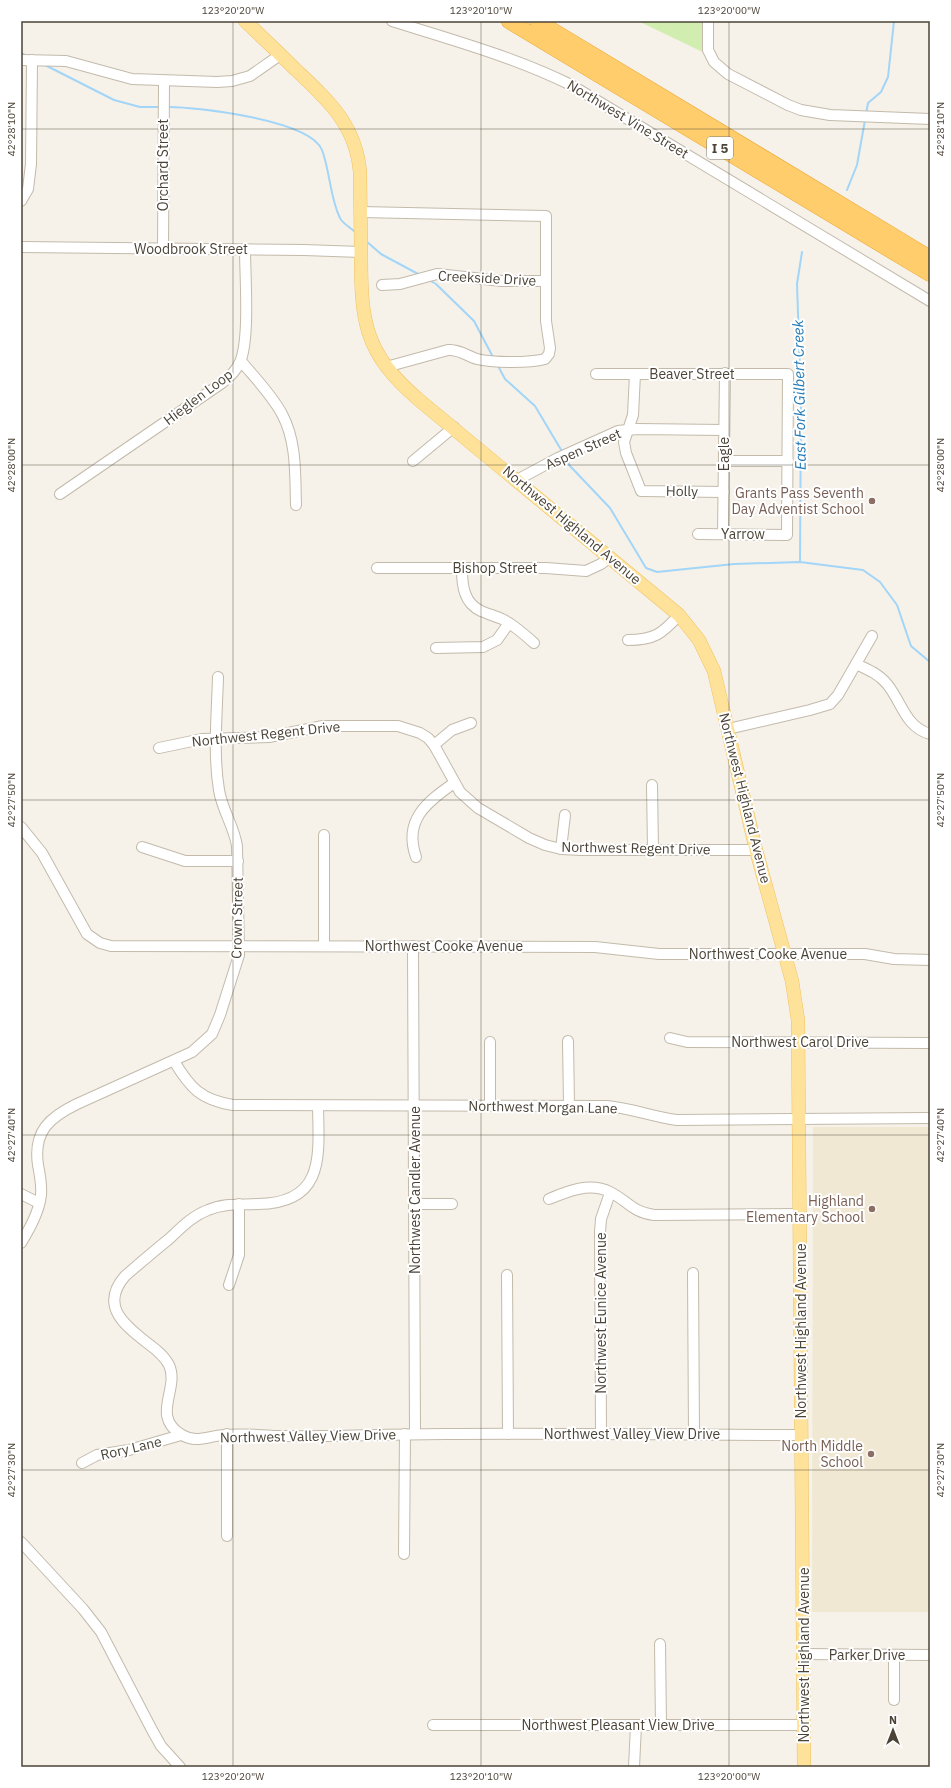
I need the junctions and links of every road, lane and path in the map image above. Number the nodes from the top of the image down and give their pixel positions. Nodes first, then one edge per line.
1 (245, 21) edge
2 (392, 21) edge
3 (509, 21) edge
4 (537, 21) edge
5 (708, 21) edge
6 (280, 55) junction
7 (21, 60) edge
8 (32, 60) junction
9 (164, 81) junction
10 (930, 119) edge
11 (21, 201) edge
12 (361, 212) junction
13 (21, 247) edge
14 (162, 249) junction
15 (245, 249) junction
16 (361, 252) junction
17 (930, 258) edge
18 (930, 274) edge
19 (546, 281) junction
20 (382, 285) dead end
21 (930, 301) edge
22 (241, 361) junction
23 (386, 367) junction
24 (596, 374) dead end
25 (634, 374) junction
26 (725, 374) junction
27 (454, 427) junction
28 (628, 430) junction
29 (724, 430) junction
30 (413, 461) dead end
31 (724, 461) junction
32 (788, 461) junction
33 (517, 480) junction
34 (724, 492) junction
35 (60, 494) dead end
36 (296, 505) dead end
37 (698, 534) dead end
38 (723, 534) junction
39 (610, 557) junction
40 (377, 568) dead end
41 (462, 569) junction
42 (679, 615) junction
43 (510, 623) junction
44 (872, 636) dead end
45 (628, 640) dead end
46 (534, 643) dead end
47 (436, 648) dead end
48 (856, 664) junction
49 (218, 677) dead end
50 (471, 723) dead end
51 (728, 729) junction
52 (930, 734) edge
53 (217, 738) junction
54 (434, 745) junction
55 (159, 748) dead end
56 (454, 783) junction
57 (652, 786) dead end
58 (564, 815) dead end
59 (21, 827) edge
60 (324, 835) dead end
61 (142, 847) dead end
62 (561, 849) junction
63 (653, 850) junction
64 (756, 850) junction
65 (416, 857) dead end
66 (238, 861) junction
67 (324, 946) junction
68 (413, 946) junction
69 (239, 947) junction
70 (784, 954) junction
71 (930, 960) edge
72 (670, 1038) dead end
73 (568, 1041) dead end
74 (490, 1042) dead end
75 (799, 1042) junction
76 (930, 1043) edge
77 (174, 1061) junction
78 (490, 1105) junction
79 (569, 1105) junction
80 (318, 1106) junction
81 (414, 1106) junction
82 (930, 1118) edge
83 (799, 1119) junction
84 (610, 1192) junction
85 (21, 1194) edge
86 (549, 1199) dead end
87 (39, 1203) junction
88 (239, 1204) junction
89 (415, 1204) junction
90 (452, 1204) dead end
91 (801, 1214) junction
92 (21, 1243) edge
93 (693, 1273) dead end
94 (507, 1275) dead end
95 (229, 1285) dead end
96 (227, 1434) junction
97 (410, 1434) junction
98 (508, 1434) junction
99 (602, 1434) junction
100 (694, 1434) junction
101 (181, 1435) junction
102 (802, 1435) junction
103 (82, 1463) dead end
104 (227, 1536) dead end
105 (21, 1542) edge
106 (404, 1554) dead end
107 (660, 1644) dead end
108 (804, 1654) junction
109 (894, 1655) junction
110 (930, 1655) edge
111 (894, 1700) dead end
112 (433, 1725) dead end
113 (636, 1725) junction
114 (661, 1725) junction
115 (804, 1725) junction
116 (180, 1767) edge
117 (634, 1767) edge
118 (804, 1767) edge

1 - 6 main road, Northwest Highland Avenue
2 - 21 street, Northwest Vine Street
3 - 18 highway, I 5
4 - 17 highway, I 5
5 - 10 street
6 - 9 street
6 - 12 main road, Northwest Highland Avenue
7 - 8 street
8 - 9 street
8 - 11 street
9 - 14 street, Orchard Street
12 - 16 main road, Northwest Highland Avenue
12 - 19 street
13 - 14 street, Woodbrook Street
14 - 15 street, Woodbrook Street
15 - 16 street, Woodbrook Street
15 - 22 street, Hieglen Loop
16 - 23 main road, Northwest Highland Avenue
19 - 20 street, Creekside Drive
19 - 23 street
22 - 35 street, Hieglen Loop
22 - 36 street
23 - 27 main road, Northwest Highland Avenue
24 - 25 street, Beaver Street
25 - 26 street, Beaver Street
25 - 28 street
26 - 29 street, Eagle
26 - 32 street, Beaver Street
27 - 30 street
27 - 33 main road, Northwest Highland Avenue
28 - 29 street, Aspen Street
28 - 33 street, Aspen Street
28 - 34 street, Holly
29 - 31 street, Eagle
31 - 32 street
31 - 34 street, Eagle
32 - 38 street, Yarrow
33 - 39 main road, Northwest Highland Avenue
34 - 38 street, Eagle
37 - 38 street, Yarrow
39 - 41 street, Bishop Street
39 - 42 main road, Northwest Highland Avenue
40 - 41 street, Bishop Street
41 - 43 street
42 - 45 street
42 - 51 main road, Northwest Highland Avenue
43 - 46 street
43 - 47 street
44 - 48 street
48 - 51 street
48 - 52 street
49 - 53 street, Crown Street
50 - 54 street
51 - 64 main road, Northwest Highland Avenue
53 - 54 street, Northwest Regent Drive
53 - 55 street, Northwest Regent Drive
53 - 66 street, Crown Street
54 - 56 street, Northwest Regent Drive
56 - 62 street, Northwest Regent Drive
56 - 65 street
57 - 63 street
58 - 62 street
59 - 69 street, Northwest Cooke Avenue
60 - 67 street
61 - 66 street
62 - 63 street, Northwest Regent Drive
63 - 64 street, Northwest Regent Drive
64 - 70 main road, Northwest Highland Avenue
66 - 69 street, Crown Street
67 - 68 street, Northwest Cooke Avenue
67 - 69 street, Northwest Cooke Avenue
68 - 70 street, Northwest Cooke Avenue
68 - 81 street, Northwest Candler Avenue
69 - 77 street, Crown Street
70 - 71 street, Northwest Cooke Avenue
70 - 75 main road, Northwest Highland Avenue
72 - 75 street, Northwest Carol Drive
73 - 79 street
74 - 78 street
75 - 76 street, Northwest Carol Drive
75 - 83 main road, Northwest Highland Avenue
77 - 80 street, Northwest Morgan Lane
77 - 87 street, Crown Street
78 - 79 street, Northwest Morgan Lane
78 - 81 street, Northwest Morgan Lane
79 - 83 street, Northwest Morgan Lane
80 - 81 street, Northwest Morgan Lane
80 - 88 street
81 - 89 street, Northwest Candler Avenue
82 - 83 street, Northwest Morgan Lane
83 - 91 main road, Northwest Highland Avenue
84 - 86 street
84 - 91 street
84 - 99 street, Northwest Eunice Avenue
85 - 87 street
87 - 92 street, Crown Street
88 - 95 street
88 - 101 street
89 - 90 street
89 - 97 street, Northwest Candler Avenue
91 - 102 main road, Northwest Highland Avenue
93 - 100 street
94 - 98 street
96 - 97 street, Northwest Valley View Drive
96 - 101 street, Northwest Valley View Drive
96 - 104 street
97 - 98 street, Northwest Valley View Drive
97 - 106 street, Northwest Candler Avenue
98 - 99 street, Northwest Valley View Drive
99 - 100 street, Northwest Valley View Drive
100 - 102 street, Northwest Valley View Drive
101 - 103 street, Rory Lane
102 - 108 main road, Northwest Highland Avenue
105 - 116 street
107 - 114 street
108 - 109 street, Parker Drive
108 - 115 main road, Northwest Highland Avenue
109 - 110 street, Parker Drive
109 - 111 street
112 - 113 street, Northwest Pleasant View Drive
113 - 114 street, Northwest Pleasant View Drive
113 - 117 street
114 - 115 street, Northwest Pleasant View Drive
115 - 118 main road, Northwest Highland Avenue

